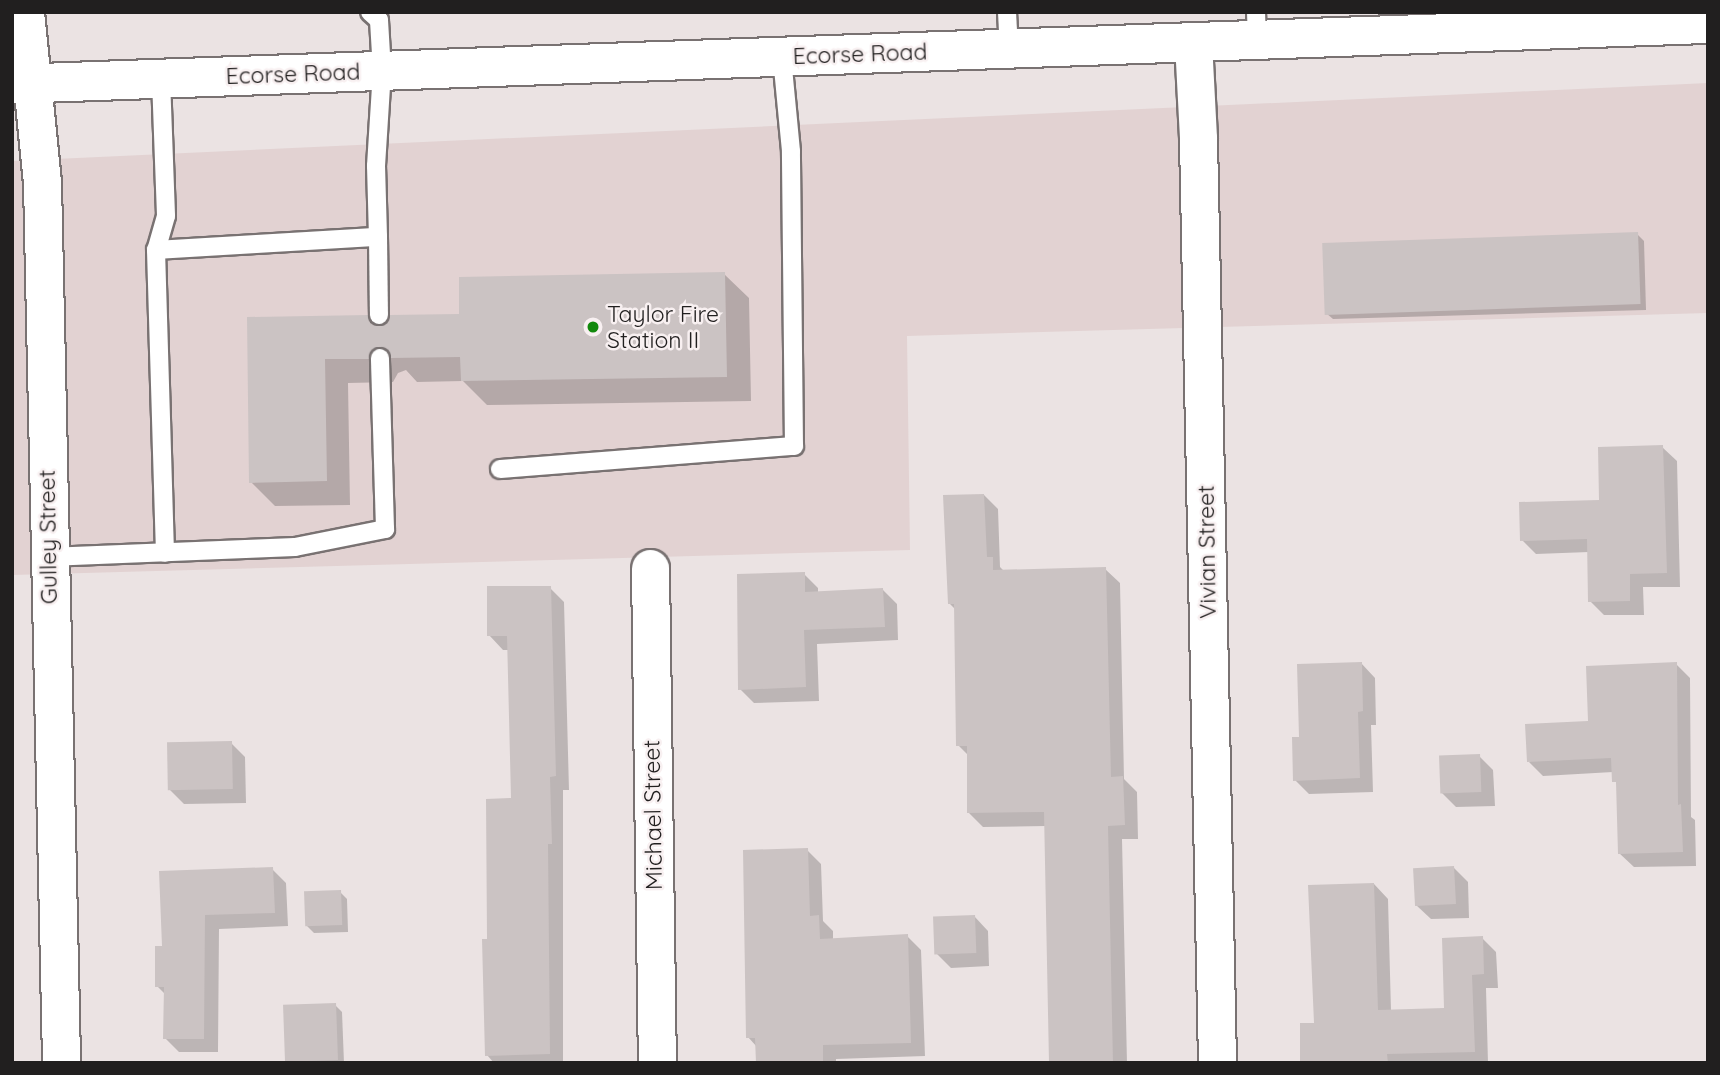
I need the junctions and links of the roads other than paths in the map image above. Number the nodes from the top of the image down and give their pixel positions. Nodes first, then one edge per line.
1 (25, 12) edge
2 (380, 15) edge
3 (1708, 24) edge
4 (1256, 26) edge
5 (1008, 31) edge
6 (1193, 42) junction
7 (782, 57) junction
8 (382, 71) junction
9 (161, 79) junction
10 (21, 84) edge
11 (378, 237) junction
12 (156, 250) junction
13 (379, 315) dead end
14 (380, 358) dead end
15 (500, 469) dead end
16 (165, 553) junction
17 (48, 557) junction
18 (650, 568) dead end
19 (61, 1063) edge
20 (657, 1063) edge
21 (1217, 1063) edge

1 - 10 street, Gulley Street
2 - 8 lane
3 - 4 main road, Ecorse Road
4 - 6 main road, Ecorse Road
5 - 6 main road, Ecorse Road
5 - 7 main road, Ecorse Road
6 - 21 street, Vivian Street
7 - 8 main road, Ecorse Road
7 - 15 lane
8 - 9 main road, Ecorse Road
8 - 11 lane
9 - 10 main road, Ecorse Road
9 - 12 lane
10 - 17 street, Gulley Street
11 - 12 lane
11 - 13 lane
12 - 16 lane
14 - 16 lane
16 - 17 lane
17 - 19 street, Gulley Street
18 - 20 street, Michael Street

